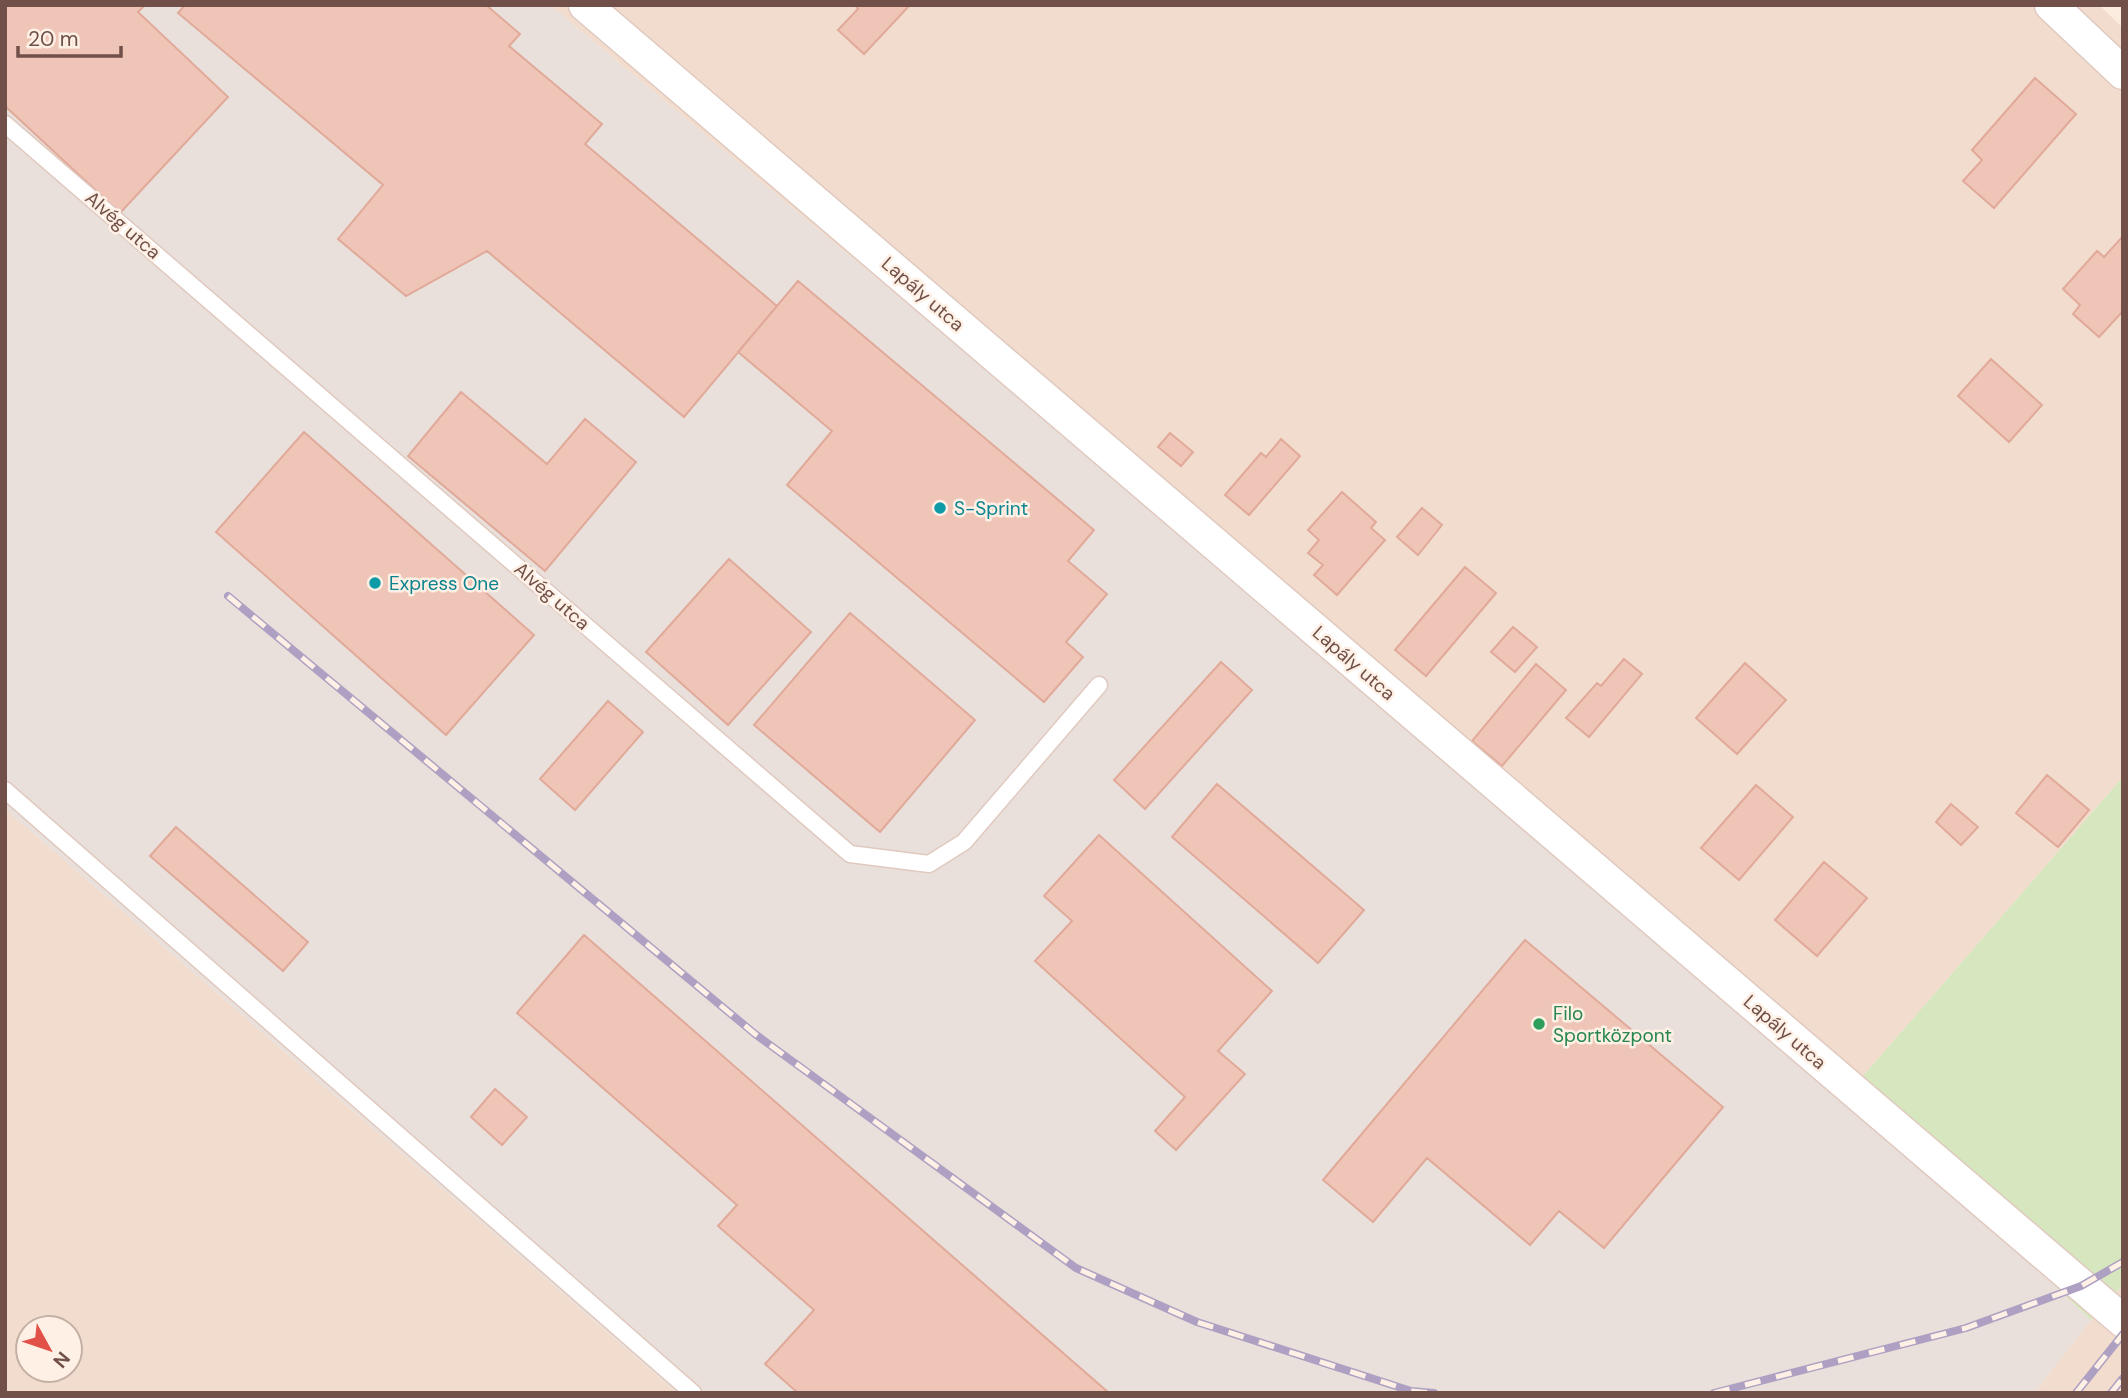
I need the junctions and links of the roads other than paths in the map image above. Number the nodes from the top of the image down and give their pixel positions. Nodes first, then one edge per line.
1 (585, 5) edge
2 (2051, 5) edge
3 (2123, 72) edge
4 (5, 124) edge
5 (1099, 685) dead end
6 (5, 790) edge
7 (2123, 1321) edge
8 (693, 1393) edge

1 - 7 street, Lapály utca
2 - 3 street
4 - 5 lane, Alvég utca
6 - 8 lane

